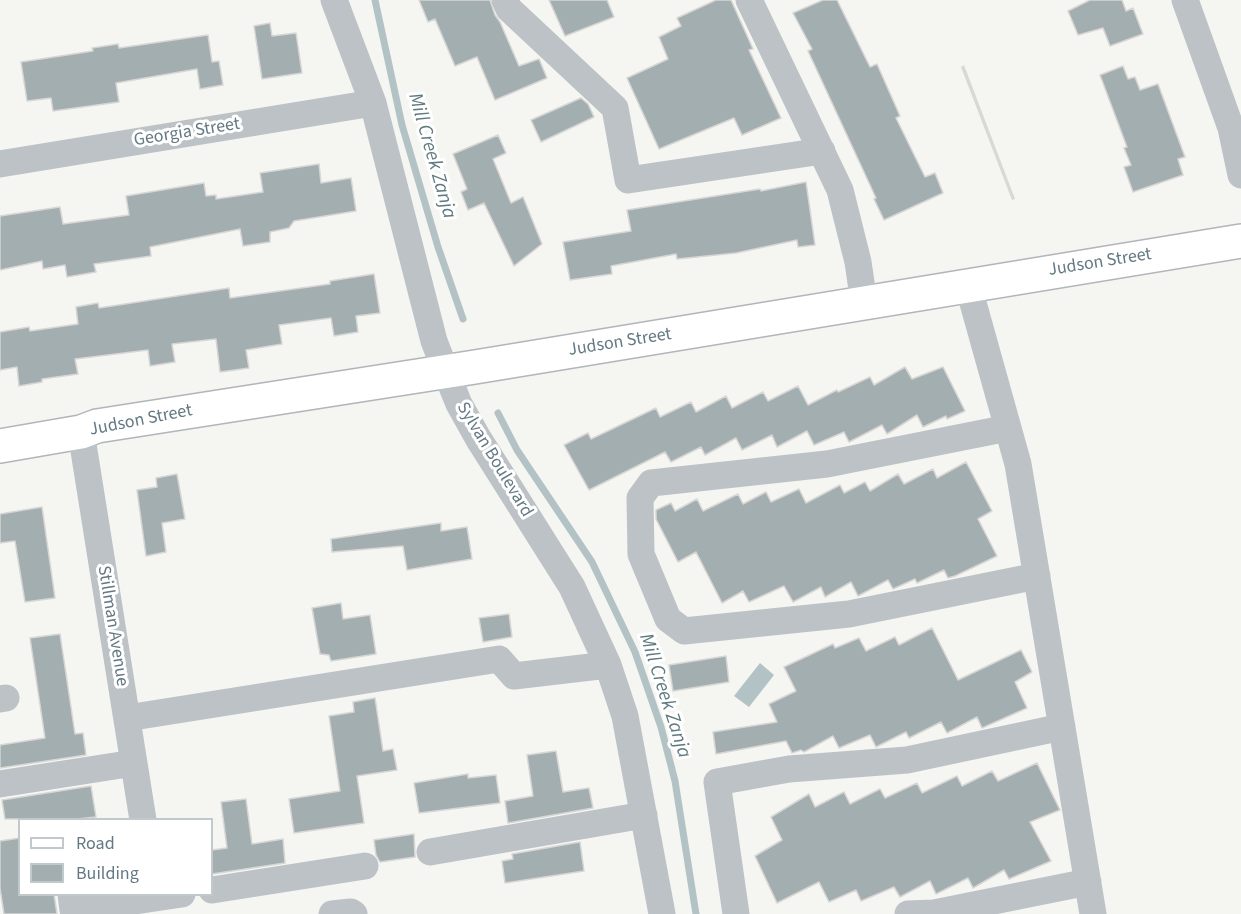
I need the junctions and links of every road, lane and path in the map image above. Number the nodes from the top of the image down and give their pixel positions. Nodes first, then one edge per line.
1 (334, 0) edge
2 (505, 0) edge
3 (749, 0) edge
4 (1185, 0) edge
5 (373, 103) junction
6 (822, 151) junction
7 (0, 164) edge
8 (1241, 175) edge
9 (1241, 241) edge
10 (968, 285) junction
11 (864, 303) junction
12 (446, 372) junction
13 (1008, 428) junction
14 (81, 432) junction
15 (0, 446) edge
16 (1036, 576) junction
17 (608, 665) junction
18 (127, 718) junction
19 (1062, 727) junction
20 (134, 763) junction
21 (0, 784) edge
22 (644, 815) junction
23 (138, 818) edge
24 (430, 852) dead end
25 (365, 866) dead end
26 (1088, 882) junction
27 (213, 890) edge
28 (71, 896) edge
29 (176, 896) edge
30 (156, 902) edge
31 (332, 914) edge
32 (354, 914) edge
33 (662, 914) edge
34 (736, 914) edge
35 (908, 914) edge
36 (1093, 914) edge

1 - 5 street, Sylvan Boulevard
2 - 6 street
3 - 6 street
4 - 8 street
5 - 7 street, Georgia Street
5 - 12 street, Sylvan Boulevard
6 - 11 street
9 - 10 main road, Judson Street
10 - 11 main road, Judson Street
10 - 13 street
11 - 12 main road, Judson Street
12 - 14 main road, Judson Street
12 - 17 street, Sylvan Boulevard
13 - 16 street
13 - 16 street
14 - 15 main road, Judson Street
14 - 18 street, Stillman Avenue
16 - 19 street
17 - 18 street
17 - 22 street, Sylvan Boulevard
18 - 20 street, Stillman Avenue
19 - 26 street
19 - 34 street
20 - 21 street
20 - 23 street, Stillman Avenue
22 - 24 street
22 - 33 street, Sylvan Boulevard
25 - 27 street
26 - 35 street
26 - 36 street
28 - 30 street
29 - 30 street
31 - 32 street

